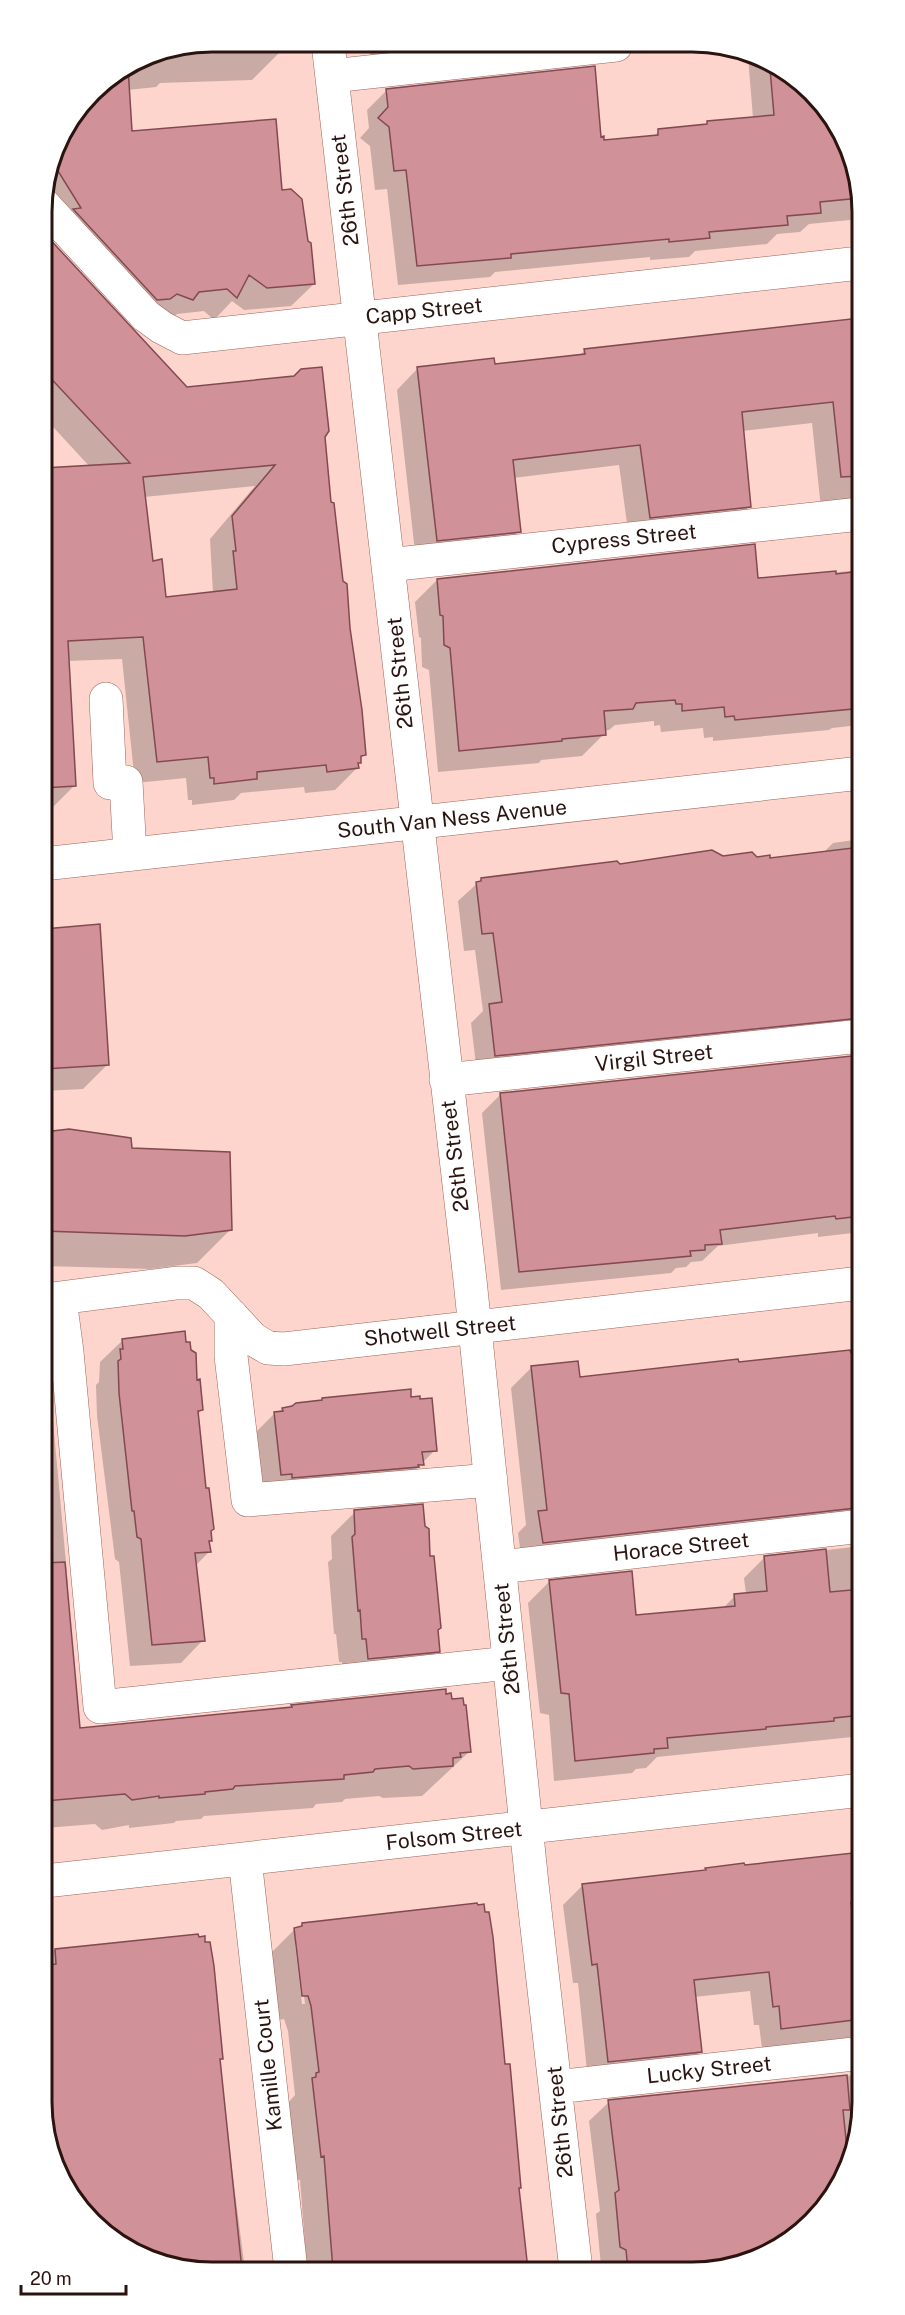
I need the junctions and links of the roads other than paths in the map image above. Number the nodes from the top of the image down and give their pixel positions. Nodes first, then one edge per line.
1 (329, 52) edge
2 (552, 52) edge
3 (332, 76) junction
4 (53, 215) edge
5 (852, 264) edge
6 (359, 319) junction
7 (852, 515) edge
8 (388, 565) junction
9 (106, 699) dead end
10 (852, 774) edge
11 (417, 823) junction
12 (129, 854) junction
13 (53, 863) edge
14 (852, 1037) edge
15 (446, 1080) junction
16 (852, 1285) edge
17 (52, 1300) edge
18 (52, 1301) edge
19 (231, 1315) junction
20 (475, 1326) junction
21 (491, 1480) junction
22 (852, 1527) edge
23 (500, 1567) junction
24 (509, 1663) junction
25 (852, 1791) edge
26 (526, 1827) junction
27 (245, 1859) junction
28 (52, 1880) edge
29 (852, 2054) edge
30 (556, 2087) junction
31 (290, 2262) edge
32 (575, 2262) edge

1 - 3 street, 26th Street
2 - 3 street
3 - 6 street, 26th Street
4 - 6 street, Capp Street
5 - 6 street, Capp Street
6 - 8 street, 26th Street
7 - 8 street, Cypress Street
8 - 11 street, 26th Street
9 - 12 street
10 - 11 street, South Van Ness Avenue
11 - 12 street, South Van Ness Avenue
11 - 15 street, 26th Street
12 - 13 street, South Van Ness Avenue
14 - 15 street, Virgil Street
15 - 20 street, 26th Street
16 - 20 street, Shotwell Street
17 - 19 street, Shotwell Street
18 - 24 street
19 - 20 street, Shotwell Street
19 - 21 street
20 - 21 street, 26th Street
21 - 23 street, 26th Street
22 - 23 street, Horace Street
23 - 24 street, 26th Street
24 - 26 street, 26th Street
25 - 26 street, Folsom Street
26 - 27 street, Folsom Street
26 - 30 street, 26th Street
27 - 28 street, Folsom Street
27 - 31 street, Kamille Court
29 - 30 street, Lucky Street
30 - 32 street, 26th Street

